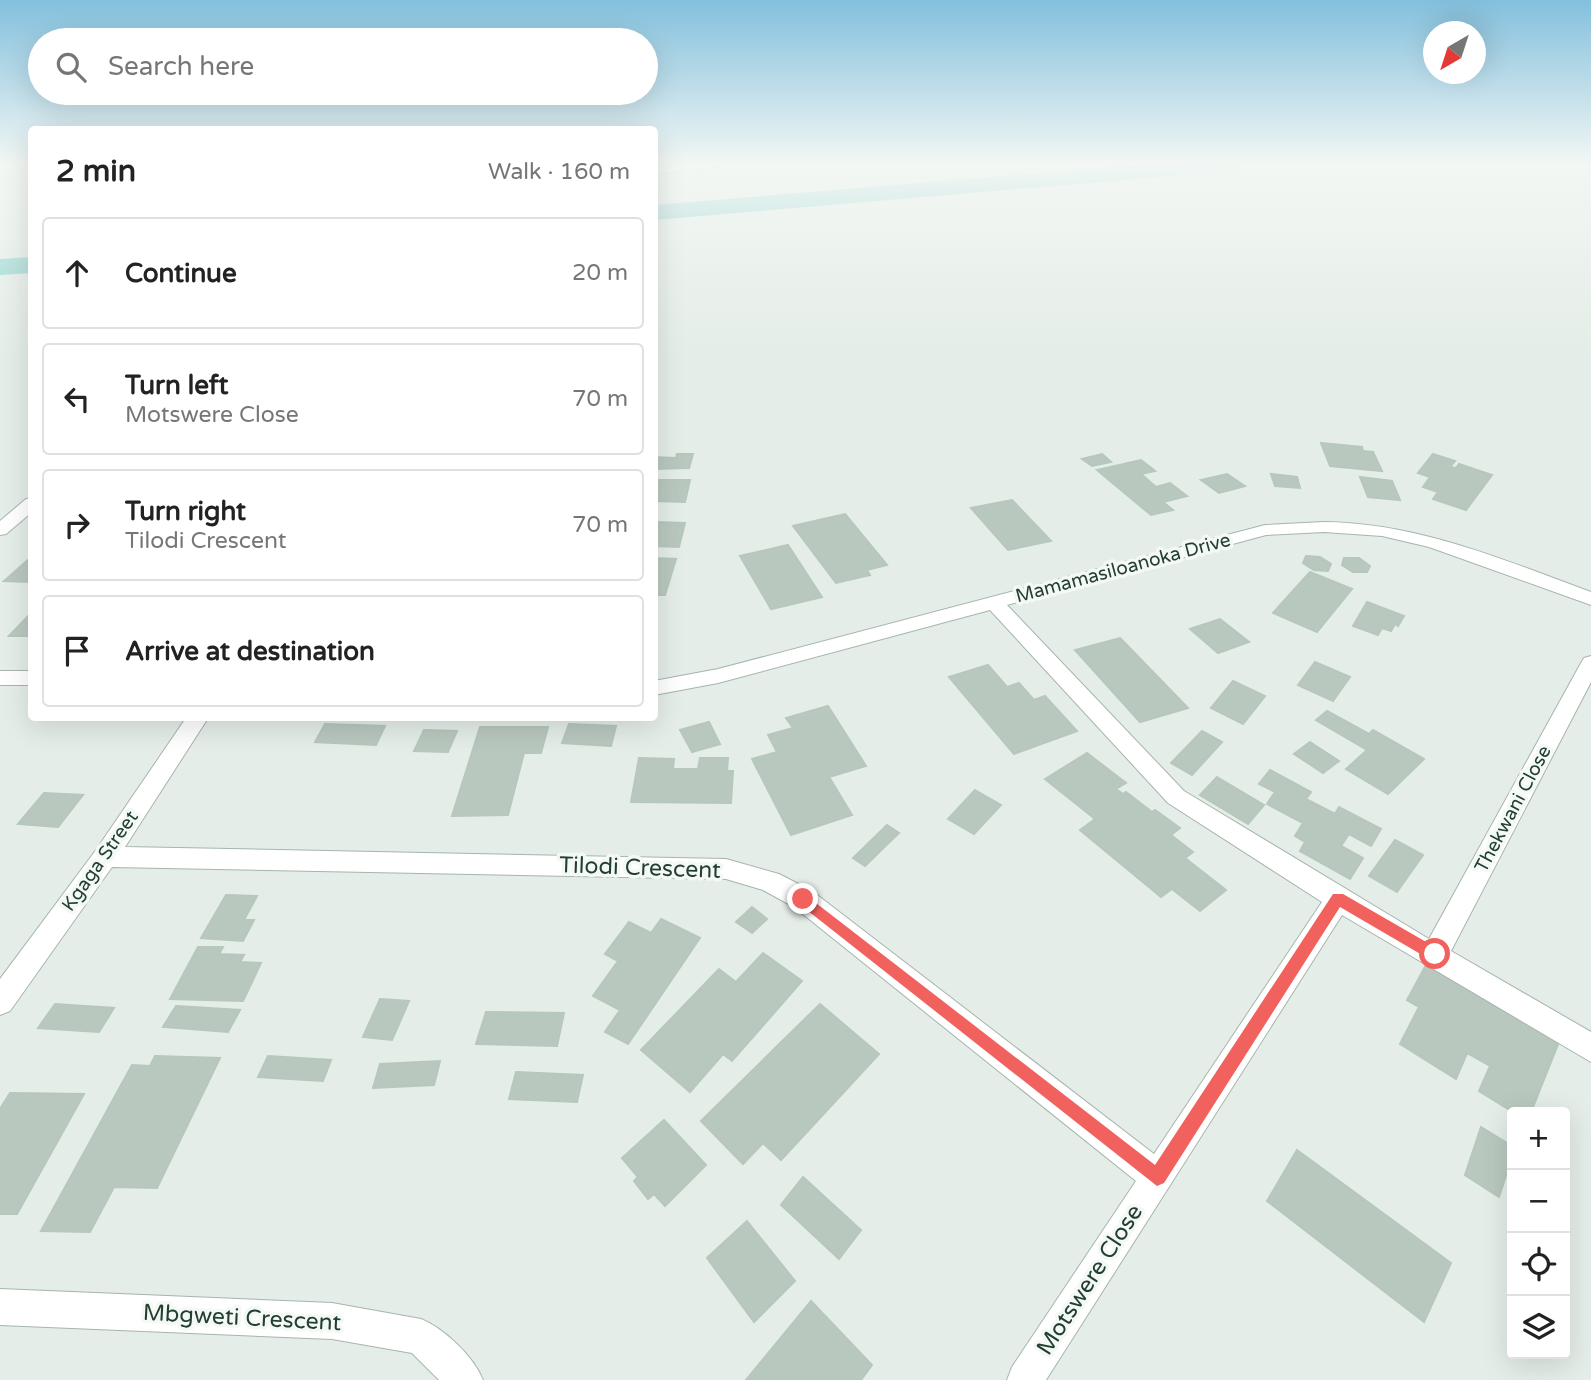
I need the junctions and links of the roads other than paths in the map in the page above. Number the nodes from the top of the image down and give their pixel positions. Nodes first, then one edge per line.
1 (28, 505) edge
2 (8, 516) edge
3 (0, 530) edge
4 (1591, 598) edge
5 (994, 603) junction
6 (1591, 663) edge
7 (0, 678) edge
8 (28, 678) edge
9 (658, 687) edge
10 (195, 721) edge
11 (105, 857) junction
12 (1338, 899) junction
13 (1435, 954) junction
14 (0, 1002) edge
15 (1591, 1048) edge
16 (1157, 1177) junction
17 (0, 1307) edge
18 (465, 1380) edge
19 (1025, 1380) edge

1 - 2 street
2 - 3 street
4 - 5 street, Mamamasiloanoka Drive
5 - 9 street, Mamamasiloanoka Drive
5 - 12 street
6 - 13 street, Thekwani Close
7 - 8 street
10 - 11 street, Kgaga Street
11 - 14 street, Kgaga Street
11 - 16 street, Tilodi Crescent
12 - 13 street
12 - 16 street, Motswere Close
13 - 15 street
16 - 19 street, Motswere Close
17 - 18 street, Mbgweti Crescent

